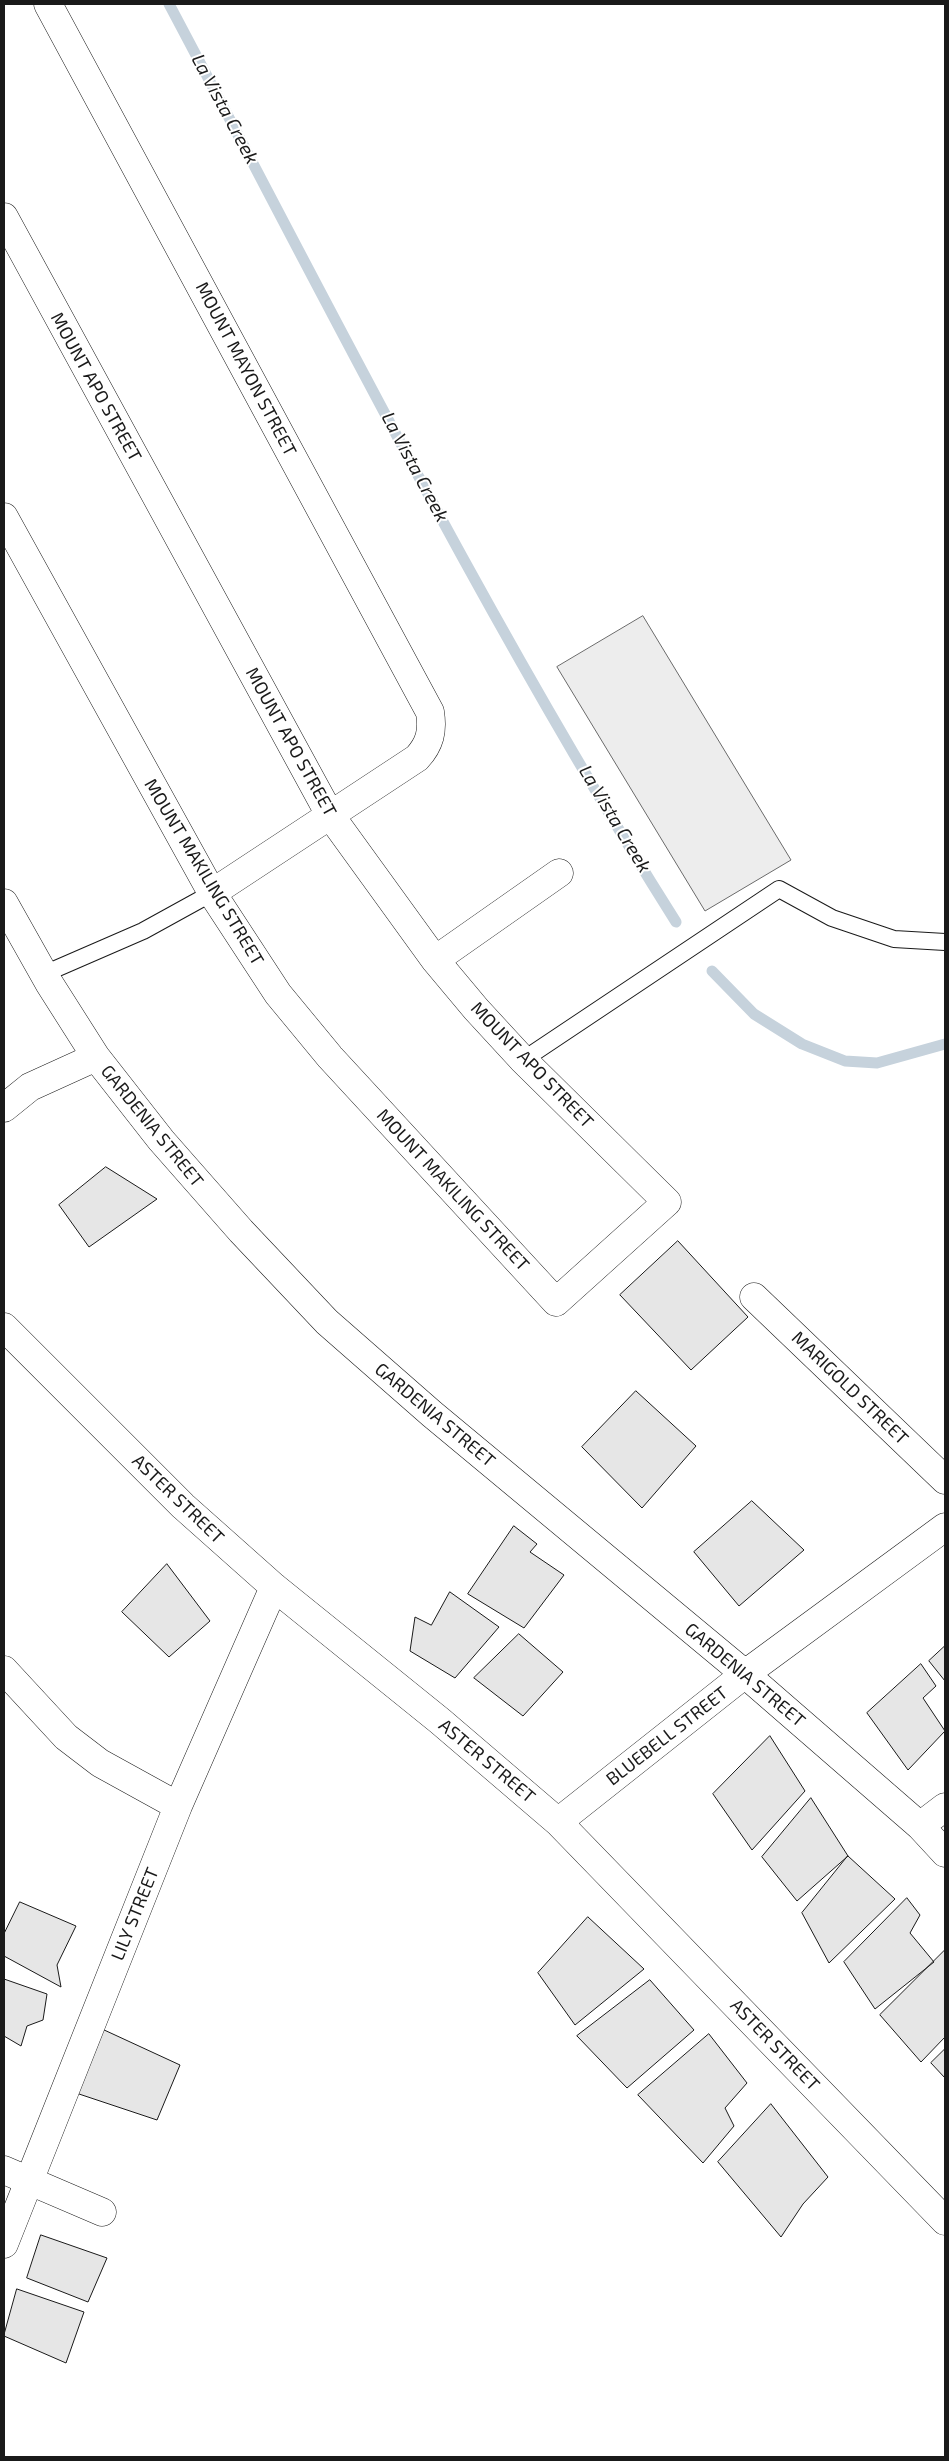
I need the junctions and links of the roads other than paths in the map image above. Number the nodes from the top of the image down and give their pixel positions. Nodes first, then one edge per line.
1 (48, 4) edge
2 (4, 217) edge
3 (4, 517) edge
4 (330, 815) junction
5 (559, 873) dead end
6 (212, 893) junction
7 (4, 904) edge
8 (945, 942) edge
9 (435, 960) junction
10 (44, 974) junction
11 (96, 1057) junction
12 (523, 1060) junction
13 (4, 1108) edge
14 (667, 1202) joint
15 (754, 1297) dead end
16 (4, 1327) edge
17 (945, 1480) edge
18 (945, 1527) edge
19 (274, 1587) junction
20 (4, 1670) edge
21 (745, 1674) junction
22 (178, 1806) junction
23 (945, 1807) edge
24 (558, 1822) junction
25 (920, 1826) junction
26 (945, 1853) edge
27 (4, 2170) edge
28 (30, 2181) junction
29 (102, 2212) dead end
30 (945, 2221) edge
31 (4, 2244) edge

1 - 4 street, MOUNT MAYON STREET
2 - 4 street, MOUNT APO STREET
3 - 6 street, MOUNT MAKILING STREET
4 - 6 street
4 - 9 street, MOUNT APO STREET
5 - 9 street
6 - 10 lane
6 - 14 street, MOUNT MAKILING STREET
7 - 10 street, GARDENIA STREET
8 - 12 lane
9 - 12 street, MOUNT APO STREET
10 - 11 street, GARDENIA STREET
11 - 13 street
11 - 21 street, GARDENIA STREET
12 - 14 street, MOUNT APO STREET
15 - 17 street, MARIGOLD STREET
16 - 19 street, ASTER STREET
18 - 21 street, BLUEBELL STREET
19 - 22 street, LILY STREET
19 - 24 street, ASTER STREET
20 - 22 street
21 - 24 street, BLUEBELL STREET
21 - 25 street, GARDENIA STREET
22 - 28 street, LILY STREET
23 - 25 street
24 - 30 street, ASTER STREET
25 - 26 street, GARDENIA STREET
27 - 28 street
28 - 29 street
28 - 31 street, LILY STREET

